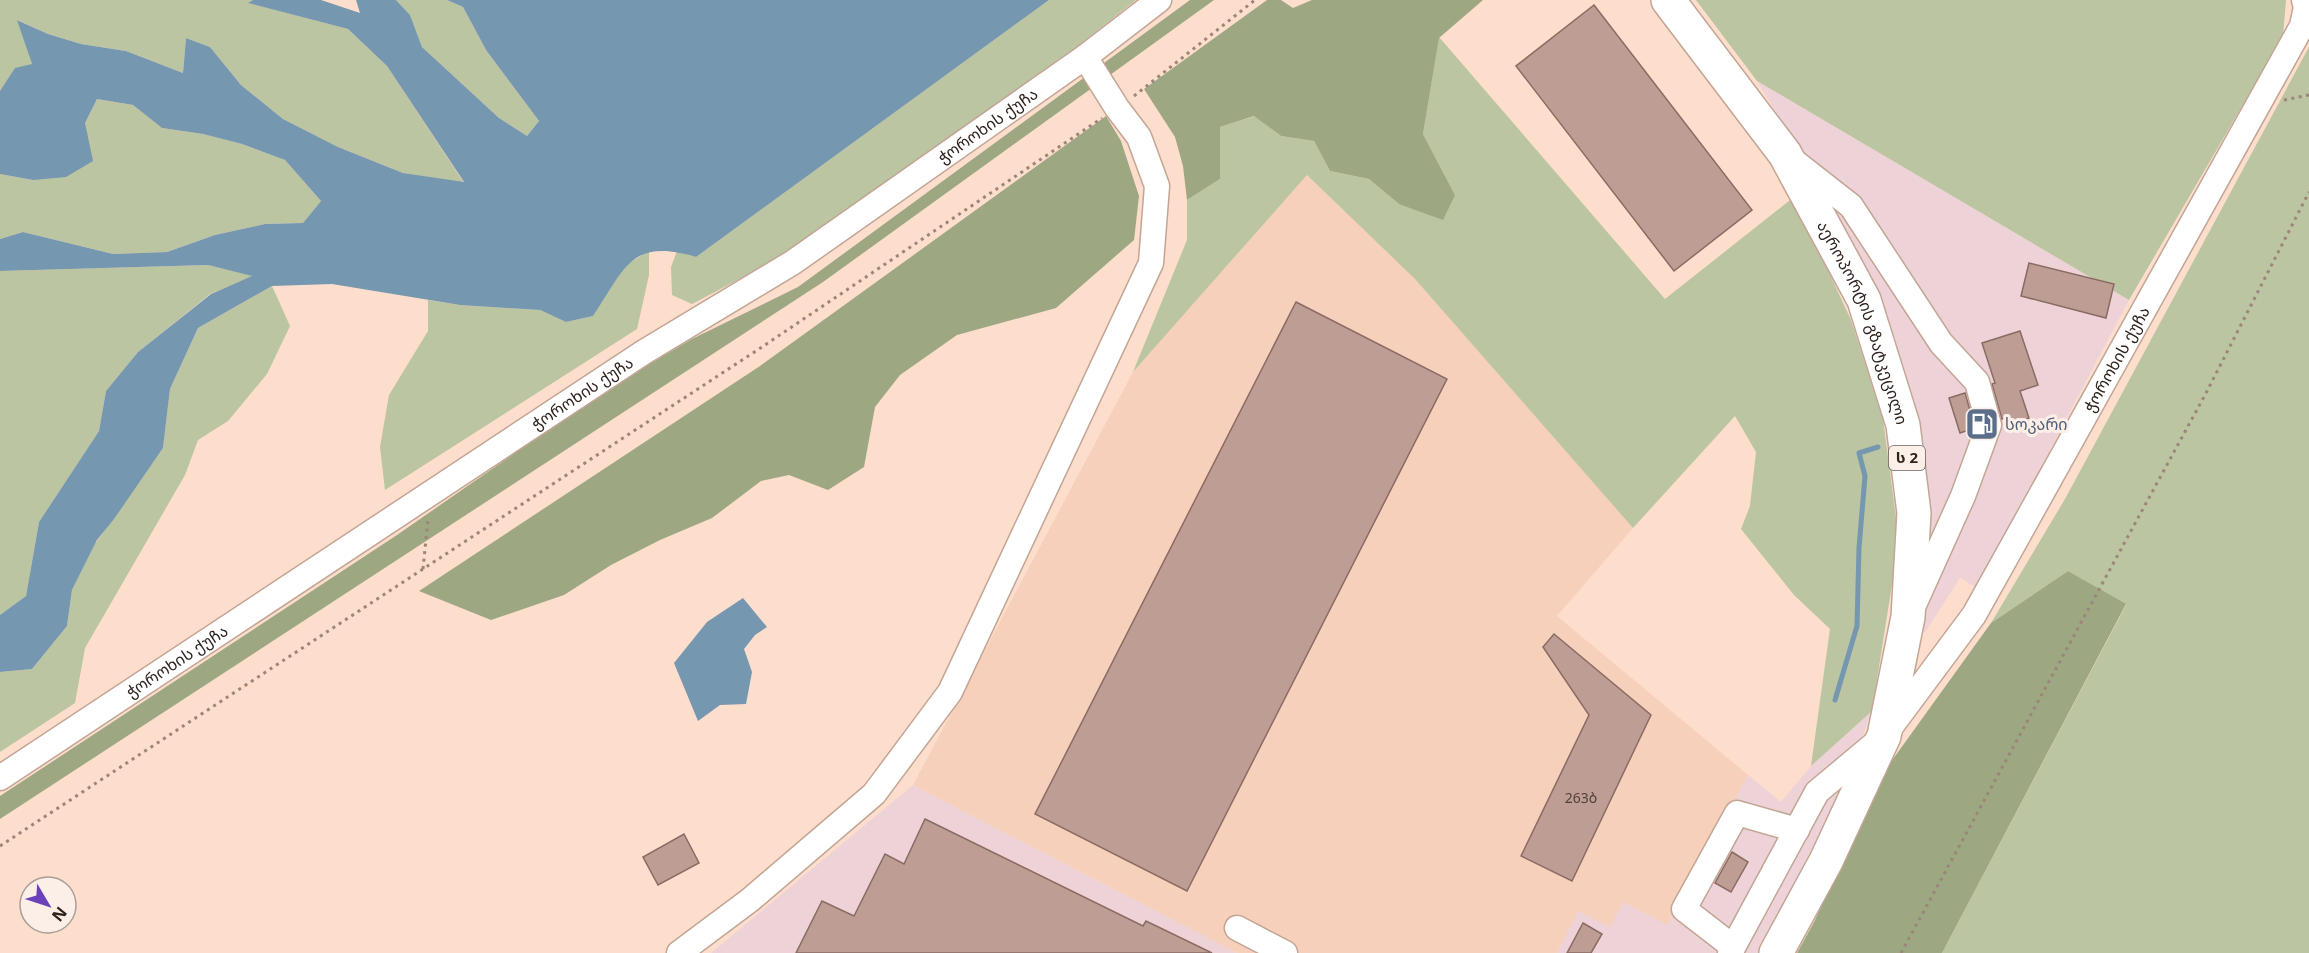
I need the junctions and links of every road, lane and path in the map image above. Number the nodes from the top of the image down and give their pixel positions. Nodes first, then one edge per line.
1 (1159, 0) edge
2 (1255, 0) edge
3 (1668, 0) edge
4 (2306, 4) edge
5 (1085, 57) junction
6 (1117, 108) junction
7 (1785, 154) junction
8 (2309, 192) edge
9 (430, 494) junction
10 (423, 569) junction
11 (1908, 617) junction
12 (1884, 736) junction
13 (0, 778) edge
14 (1797, 830) junction
15 (0, 846) edge
16 (1237, 928) dead end
17 (1732, 950) edge
18 (679, 953) edge
19 (1285, 953) edge
20 (1776, 953) edge
21 (1900, 953) edge

1 - 5 street, ჭოროხის ქუჩა
2 - 6 path
3 - 7 highway, აეროპორტის გზატკეცილი / ს 2
4 - 12 street, ჭოროხის ქუჩა
5 - 6 street
5 - 9 street, ჭოროხის ქუჩა
6 - 10 path
6 - 18 street
7 - 11 highway, აეროპორტის გზატკეცილი / ს 2
7 - 11 street
8 - 21 path
9 - 10 path
9 - 13 street, ჭოროხის ქუჩა
10 - 15 path
11 - 12 highway, აეროპორტის გზატკეცილი / ს 2
12 - 14 street, ჭოროხის ქუჩა
12 - 20 highway, აეროპორტის გზატკეცილი / ს 2
14 - 17 street, ჭოროხის ქუჩა
14 - 17 street
16 - 19 street

